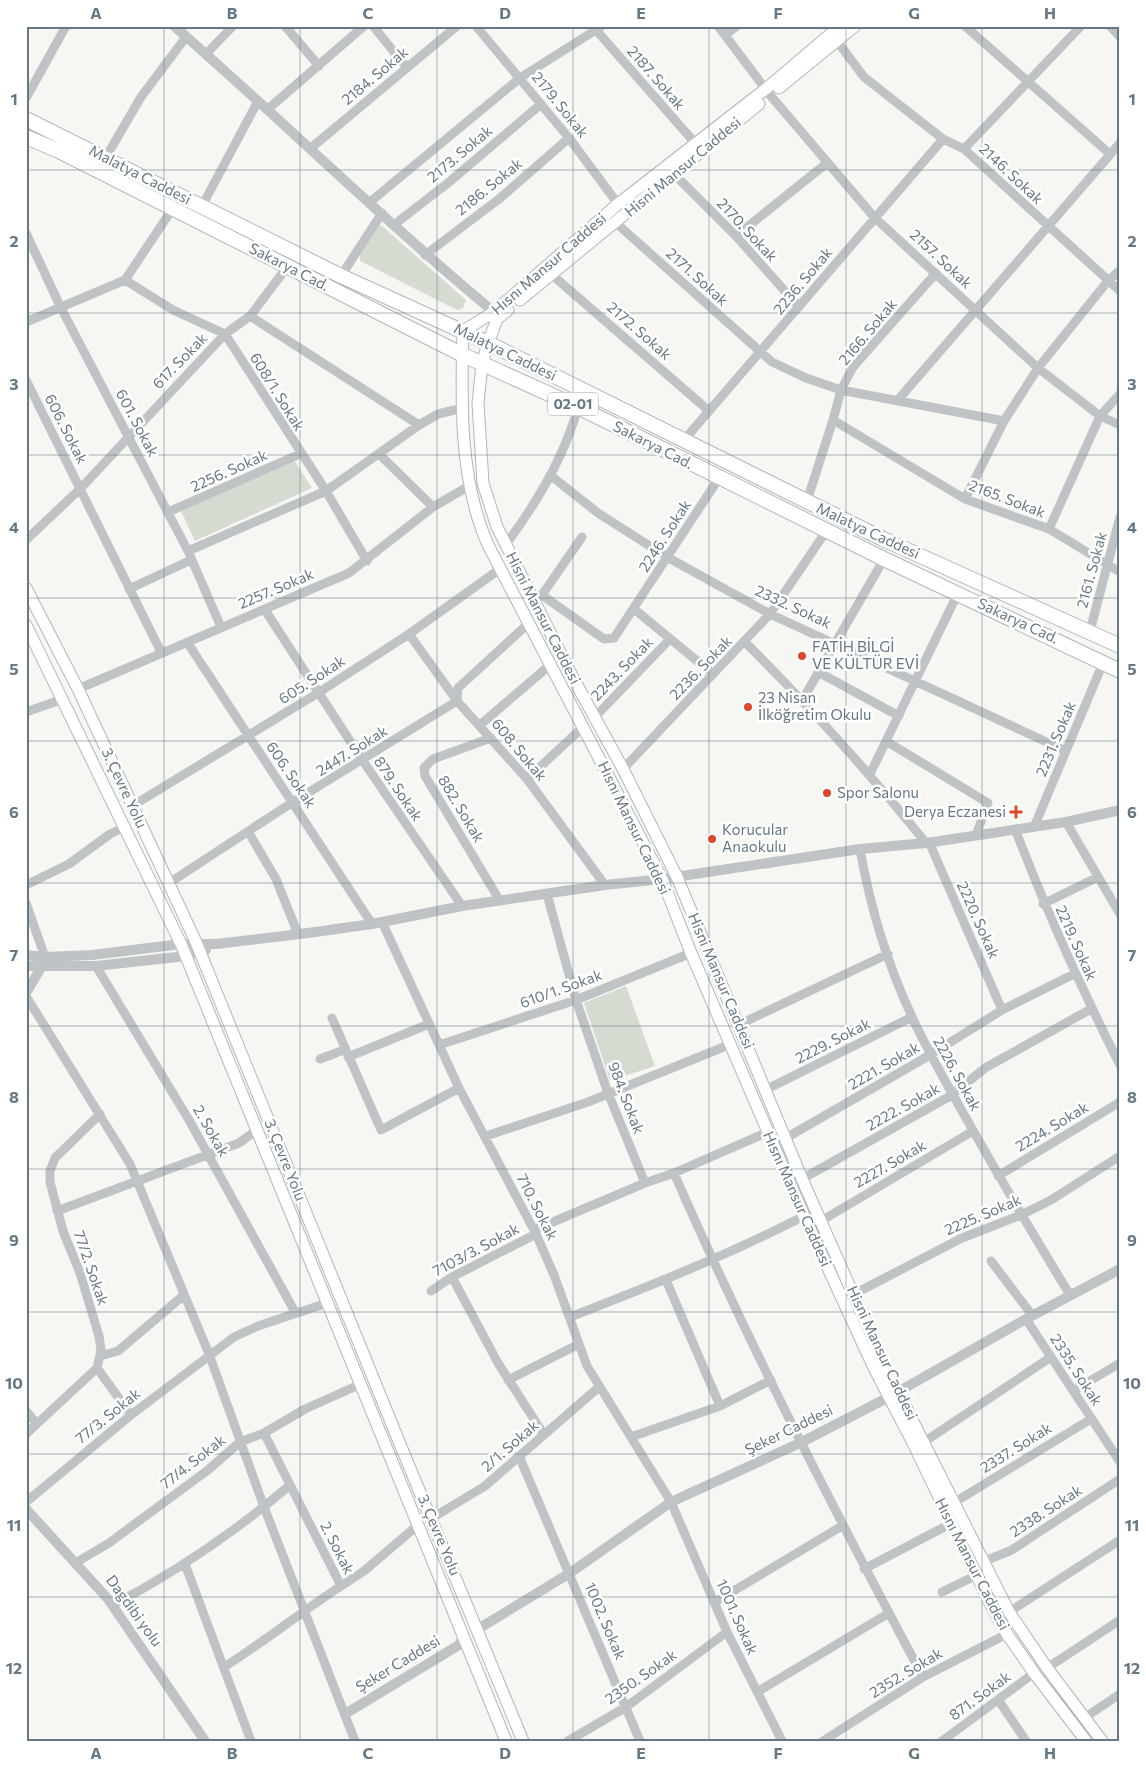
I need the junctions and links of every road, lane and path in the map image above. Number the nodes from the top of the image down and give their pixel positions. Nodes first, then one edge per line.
1 (66, 26) edge
2 (174, 26) edge
3 (233, 26) edge
4 (285, 26) edge
5 (364, 26) edge
6 (373, 26) edge
7 (457, 26) edge
8 (476, 26) edge
9 (718, 26) edge
10 (737, 26) edge
11 (840, 26) edge
12 (855, 26) edge
13 (965, 26) edge
14 (1081, 26) edge
15 (1111, 27) edge
16 (599, 28) edge
17 (725, 35) junction
18 (186, 37) junction
19 (1120, 37) edge
20 (837, 41) junction
21 (206, 54) junction
22 (318, 66) junction
23 (407, 68) junction
24 (520, 78) junction
25 (1031, 82) junction
26 (768, 92) junction
27 (26, 98) edge
28 (258, 101) junction
29 (541, 104) junction
30 (268, 109) junction
31 (26, 120) edge
32 (26, 137) edge
33 (569, 138) junction
34 (943, 140) junction
35 (1120, 142) edge
36 (695, 143) junction
37 (311, 148) junction
38 (964, 149) junction
39 (1110, 154) junction
40 (106, 157) junction
41 (827, 163) junction
42 (673, 173) junction
43 (370, 202) junction
44 (618, 204) junction
45 (202, 206) junction
46 (172, 208) junction
47 (382, 213) junction
48 (874, 217) junction
49 (616, 223) junction
50 (395, 224) junction
51 (1048, 228) junction
52 (26, 233) edge
53 (736, 236) junction
54 (426, 255) junction
55 (288, 266) junction
56 (1120, 270) edge
57 (936, 273) junction
58 (551, 274) junction
59 (341, 276) junction
60 (125, 280) junction
61 (1107, 282) junction
62 (1120, 292) edge
63 (60, 306) junction
64 (799, 307) junction
65 (976, 311) junction
66 (494, 312) junction
67 (250, 316) junction
68 (26, 322) edge
69 (464, 331) junction
70 (225, 334) junction
71 (488, 343) junction
72 (759, 352) junction
73 (463, 355) junction
74 (482, 364) junction
75 (1038, 368) junction
76 (26, 380) edge
77 (841, 390) junction
78 (1120, 394) edge
79 (897, 401) junction
80 (578, 407) junction
81 (462, 408) junction
82 (708, 410) junction
83 (1100, 416) junction
84 (833, 420) junction
85 (1004, 421) junction
86 (1120, 425) edge
87 (419, 426) junction
88 (128, 436) junction
89 (684, 440) junction
90 (300, 454) junction
91 (379, 454) junction
92 (550, 475) junction
93 (719, 478) junction
94 (469, 486) junction
95 (81, 488) junction
96 (326, 491) junction
97 (965, 499) junction
98 (806, 501) junction
99 (433, 507) junction
100 (168, 512) junction
101 (1120, 517) edge
102 (1049, 529) junction
103 (828, 530) junction
104 (582, 538) dead end
105 (26, 540) edge
106 (506, 544) junction
107 (188, 551) junction
108 (666, 557) junction
109 (884, 559) junction
110 (191, 560) junction
111 (367, 561) junction
112 (1108, 563) junction
113 (500, 569) junction
114 (1120, 572) edge
115 (26, 588) edge
116 (129, 589) junction
117 (958, 593) junction
118 (537, 595) junction
119 (634, 609) junction
120 (265, 610) junction
121 (770, 614) junction
122 (529, 623) junction
123 (26, 625) edge
124 (221, 627) junction
125 (1090, 631) junction
126 (409, 634) junction
127 (670, 639) junction
128 (187, 642) junction
129 (745, 642) junction
130 (836, 643) junction
131 (1120, 646) edge
132 (161, 652) junction
133 (1103, 663) junction
134 (550, 665) junction
135 (1120, 671) edge
136 (818, 672) junction
137 (713, 674) junction
138 (917, 680) junction
139 (78, 689) junction
140 (318, 693) junction
141 (63, 699) junction
142 (802, 699) junction
143 (457, 701) junction
144 (26, 712) edge
145 (899, 716) junction
146 (594, 718) junction
147 (480, 725) junction
148 (583, 727) junction
149 (248, 737) junction
150 (491, 738) junction
151 (886, 741) junction
152 (1066, 751) junction
153 (363, 761) junction
154 (623, 770) junction
155 (870, 774) junction
156 (527, 779) junction
157 (293, 802) junction
158 (132, 806) junction
159 (1120, 810) edge
160 (1066, 822) junction
161 (1034, 826) junction
162 (125, 827) junction
163 (1015, 829) junction
164 (249, 833) junction
165 (976, 835) junction
166 (927, 842) junction
167 (860, 849) junction
168 (677, 877) junction
169 (1098, 877) junction
170 (662, 879) junction
171 (169, 883) junction
172 (26, 885) edge
173 (605, 885) junction
174 (547, 894) junction
175 (500, 901) junction
176 (26, 903) edge
177 (1043, 904) junction
178 (462, 906) junction
179 (1120, 914) edge
180 (382, 922) junction
181 (372, 924) junction
182 (298, 934) junction
183 (181, 944) junction
184 (198, 948) junction
185 (691, 953) junction
186 (888, 954) junction
187 (26, 955) edge
188 (186, 956) junction
189 (44, 962) junction
190 (26, 966) edge
191 (96, 966) junction
192 (1074, 974) junction
193 (26, 995) edge
194 (576, 1000) junction
195 (1091, 1009) junction
196 (1002, 1010) junction
197 (912, 1017) junction
198 (332, 1018) dead end
199 (429, 1024) junction
200 (740, 1024) junction
201 (1120, 1042) edge
202 (730, 1044) junction
203 (439, 1045) junction
204 (1111, 1048) junction
205 (346, 1054) junction
206 (930, 1055) junction
207 (320, 1059) dead end
208 (1120, 1065) edge
209 (459, 1088) junction
210 (767, 1089) junction
211 (608, 1093) junction
212 (952, 1095) junction
213 (1120, 1102) edge
214 (100, 1114) junction
215 (258, 1130) junction
216 (973, 1131) junction
217 (768, 1132) junction
218 (486, 1136) junction
219 (786, 1138) junction
220 (208, 1154) junction
221 (1120, 1156) edge
222 (674, 1173) junction
223 (998, 1176) junction
224 (802, 1179) junction
225 (138, 1181) junction
226 (645, 1183) junction
227 (57, 1211) junction
228 (1021, 1215) junction
229 (804, 1216) junction
230 (821, 1220) junction
231 (534, 1232) junction
232 (712, 1260) junction
233 (991, 1261) dead end
234 (1120, 1269) edge
235 (452, 1277) junction
236 (666, 1280) junction
237 (431, 1291) dead end
238 (854, 1294) junction
239 (184, 1295) junction
240 (1070, 1295) junction
241 (327, 1303) junction
242 (295, 1312) junction
243 (570, 1317) junction
244 (1029, 1317) junction
245 (579, 1344) junction
246 (209, 1354) junction
247 (100, 1356) junction
248 (1052, 1357) junction
249 (1120, 1363) edge
250 (97, 1368) junction
251 (508, 1380) junction
252 (771, 1380) junction
253 (361, 1384) junction
254 (599, 1387) junction
255 (1073, 1391) junction
256 (894, 1394) junction
257 (720, 1406) junction
258 (26, 1412) edge
259 (130, 1415) junction
260 (1091, 1419) junction
261 (36, 1424) junction
262 (264, 1433) junction
263 (26, 1434) edge
264 (544, 1435) junction
265 (631, 1437) junction
266 (240, 1442) junction
267 (802, 1442) junction
268 (924, 1442) junction
269 (519, 1456) junction
270 (1120, 1462) edge
271 (1120, 1479) edge
272 (290, 1484) junction
273 (26, 1502) edge
274 (671, 1502) junction
275 (955, 1502) junction
276 (264, 1507) junction
277 (26, 1509) edge
278 (432, 1518) junction
279 (950, 1524) junction
280 (418, 1525) junction
281 (842, 1526) junction
282 (1120, 1540) edge
283 (77, 1562) junction
284 (984, 1562) junction
285 (185, 1564) junction
286 (864, 1569) junction
287 (570, 1573) junction
288 (977, 1575) junction
289 (341, 1586) junction
290 (942, 1592) dead end
291 (714, 1602) junction
292 (113, 1605) junction
293 (304, 1611) junction
294 (1009, 1612) junction
295 (889, 1613) junction
296 (1120, 1620) edge
297 (478, 1629) junction
298 (727, 1632) junction
299 (1007, 1634) junction
300 (464, 1637) junction
301 (224, 1667) junction
302 (1047, 1668) junction
303 (1034, 1673) junction
304 (923, 1677) junction
305 (757, 1692) junction
306 (1120, 1694) edge
307 (999, 1700) junction
308 (626, 1707) junction
309 (345, 1714) junction
310 (1084, 1718) junction
311 (205, 1741) edge
312 (250, 1741) edge
313 (355, 1741) edge
314 (506, 1741) edge
315 (524, 1741) edge
316 (568, 1741) edge
317 (640, 1741) edge
318 (782, 1741) edge
319 (823, 1741) edge
320 (942, 1741) edge
321 (1026, 1741) edge
322 (1086, 1741) edge
323 (1102, 1741) edge

1 - 27 street
2 - 18 street
3 - 21 street
4 - 22 street
5 - 22 street
6 - 23 street
7 - 23 street, 2184. Sokak
8 - 24 street, 2179. Sokak
9 - 17 street, 2157. Sokak
10 - 17 street
11 - 26 main road, Hısnı Mansur Caddesi
12 - 20 main road, Hisni Mansur Caddesi
13 - 25 street
14 - 25 street
15 - 19 street
16 - 24 street
16 - 36 street, 2187. Sokak
17 - 26 street, 2157. Sokak
18 - 21 street
18 - 40 street
20 - 26 main road, Hisni Mansur Caddesi
20 - 34 street, 2146. Sokak
21 - 28 street
22 - 30 street
23 - 37 street, 2184. Sokak
24 - 29 street, 2179. Sokak
24 - 43 street
25 - 38 street
25 - 39 street
26 - 36 main road, Hısnı Mansur Caddesi
26 - 41 street, 2157. Sokak
26 - 42 main road, Hisni Mansur Caddesi
28 - 30 street
28 - 45 street
29 - 33 street, 2179. Sokak
29 - 50 street, 2173. Sokak
30 - 37 street
31 - 40 main road, Malatya Caddesi
32 - 46 main road, Sakarya Cad. / 02-01
33 - 44 street, 2179. Sokak
33 - 54 street, 2186. Sokak
34 - 38 street, 2146. Sokak
34 - 48 street, 2236. Sokak
35 - 39 street
36 - 44 main road, Hısnı Mansur Caddesi
37 - 43 street
38 - 51 street, 2146. Sokak
39 - 51 street
40 - 45 main road, Malatya Caddesi
41 - 48 street, 2157. Sokak
41 - 53 street
42 - 49 main road, Hisni Mansur Caddesi
42 - 53 street, 2170. Sokak
43 - 47 street
44 - 66 main road, Hısnı Mansur Caddesi
45 - 59 main road, Malatya Caddesi
46 - 55 main road, Sakarya Cad. / 02-01
46 - 60 street
47 - 50 street
47 - 59 street
48 - 57 street, 2157. Sokak
48 - 64 street, 2236. Sokak
49 - 58 main road, Hisni Mansur Caddesi
49 - 72 street, 2171. Sokak
50 - 54 street
51 - 61 street, 2146. Sokak
51 - 65 street
52 - 63 street, 601. Sokak
53 - 64 street, 2170. Sokak
54 - 66 street
55 - 67 street, 617. Sokak
55 - 73 main road, Sakarya Cad. / 02-01
56 - 61 street
57 - 65 street, 2157. Sokak
57 - 77 street, 2166. Sokak
58 - 71 main road, Hisni Mansur Caddesi
58 - 82 street, 2172. Sokak
59 - 69 main road, Malatya Caddesi
60 - 63 street
60 - 70 street
61 - 62 street, 2146. Sokak
61 - 75 street
63 - 68 street
63 - 88 street, 601. Sokak
64 - 72 street, 2236. Sokak
65 - 75 street, 2157. Sokak
65 - 79 street
66 - 69 main road, Hısnı Mansur Caddesi
67 - 70 street, 617. Sokak
67 - 87 street
69 - 71 main road, Malatya Caddesi
69 - 73 main road, Hısnı Mansur Caddesi
70 - 88 street, 617. Sokak
70 - 90 street, 608/1. Sokak
71 - 74 main road, Hisni Mansur Caddesi
71 - 89 main road, Malatya Caddesi
72 - 77 street, 2171. Sokak
72 - 82 street, 2236. Sokak
73 - 74 main road, Sakarya Cad. / 02-01
73 - 81 main road, Hısnı Mansur Caddesi
74 - 80 main road, Sakarya Cad. / 02-01
74 - 106 main road, Hisni Mansur Caddesi
75 - 83 street, 2157. Sokak
75 - 85 street
76 - 95 street, 606. Sokak
77 - 79 street, 2171. Sokak
77 - 84 street, 2166. Sokak
78 - 83 street
79 - 85 street, 2171. Sokak
80 - 92 street
80 - 93 main road, Sakarya Cad. / 02-01
81 - 87 street
81 - 94 main road, Hısnı Mansur Caddesi
82 - 89 street, 2236. Sokak
83 - 86 street, 2157. Sokak
83 - 102 street
84 - 97 street, 2165. Sokak
84 - 98 street, 2166. Sokak
85 - 97 street
87 - 91 street
88 - 95 street, 617. Sokak
88 - 100 street, 601. Sokak
89 - 98 main road, Malatya Caddesi
90 - 96 street, 608/1. Sokak
90 - 100 street, 2256. Sokak
91 - 96 street
91 - 99 street
92 - 106 street
92 - 108 street, 2332. Sokak
93 - 103 main road, Sakarya Cad. / 02-01
93 - 108 street, 2246. Sokak
94 - 99 street, 2257. Sokak
94 - 113 main road, Hısnı Mansur Caddesi
95 - 105 street, 617. Sokak
95 - 116 street, 606. Sokak
96 - 107 street
96 - 111 street, 608/1. Sokak
97 - 102 street, 2165. Sokak
98 - 125 main road, Malatya Caddesi
99 - 111 street, 2257. Sokak
100 - 107 street, 601. Sokak
101 - 112 street, 2161. Sokak
102 - 112 street, 2165. Sokak
103 - 109 main road, Sakarya Cad. / 02-01
103 - 121 street, 2236. Sokak
104 - 118 street
106 - 118 main road, Hisni Mansur Caddesi
107 - 110 street, 601. Sokak
108 - 119 street, 2246. Sokak
108 - 121 street, 2332. Sokak
109 - 117 main road, Sakarya Cad. / 02-01
109 - 130 street
110 - 116 street
110 - 124 street, 601. Sokak
111 - 120 street, 2257. Sokak
112 - 114 street, 2165. Sokak
112 - 125 street, 2161. Sokak
113 - 122 main road, Hısnı Mansur Caddesi
113 - 126 street, 605. Sokak
115 - 139 main road, 3. Çevre Yolu
116 - 132 street, 606. Sokak
117 - 133 main road, Sakarya Cad. / 02-01
117 - 138 street
118 - 119 street, 2246. Sokak
118 - 146 main road, Hisni Mansur Caddesi
119 - 127 street
120 - 124 street, 2257. Sokak
120 - 140 street, 879. Sokak
121 - 129 street, 2236. Sokak
121 - 130 street, 2332. Sokak
122 - 134 main road, Hısnı Mansur Caddesi
122 - 143 street
123 - 141 main road, 3. Çevre Yolu
124 - 128 street, 2257. Sokak
125 - 131 main road, Malatya Caddesi
126 - 140 street, 605. Sokak
126 - 143 street, 608. Sokak
127 - 137 street
127 - 146 street, 2243. Sokak
128 - 132 street, 2257. Sokak
128 - 149 street, 606. Sokak
129 - 137 street, 2236. Sokak
129 - 142 street, 2220. Sokak
130 - 136 street
130 - 138 street, 2332. Sokak
132 - 139 street, 2257. Sokak
133 - 135 main road, Sakarya Cad. / 02-01
133 - 152 street, 2231. Sokak
134 - 147 street
134 - 148 main road, Hısnı Mansur Caddesi
136 - 142 street
136 - 145 street
137 - 154 street, 2236. Sokak
138 - 145 street
138 - 152 street, 2332. Sokak
139 - 158 main road, 3. Çevre Yolu
140 - 149 street, 605. Sokak
140 - 153 street, 879. Sokak
141 - 144 street
141 - 162 main road, 3. Çevre Yolu
142 - 155 street, 2220. Sokak
143 - 147 street, 608. Sokak
143 - 153 street, 2447. Sokak
145 - 151 street
146 - 154 main road, Hisni Mansur Caddesi
147 - 150 street, 608. Sokak
148 - 156 street
148 - 170 main road, Hısnı Mansur Caddesi
149 - 157 street, 606. Sokak
149 - 158 street, 605. Sokak
150 - 156 street, 608. Sokak
150 - 175 street, 882. Sokak
151 - 155 street
151 - 165 street
152 - 161 street, 2231. Sokak
153 - 157 street, 2447. Sokak
153 - 178 street, 879. Sokak
154 - 168 main road, Hisni Mansur Caddesi
155 - 166 street, 2220. Sokak
156 - 173 street, 608. Sokak
157 - 164 street, 2447. Sokak
157 - 181 street, 606. Sokak
158 - 171 main road, 3. Çevre Yolu
159 - 160 street
160 - 161 street
160 - 169 street
161 - 163 street
162 - 172 street
162 - 183 main road, 3. Çevre Yolu
163 - 165 street
163 - 177 street, 2219. Sokak
164 - 171 street, 2447. Sokak
164 - 182 street
165 - 166 street
166 - 167 street
166 - 196 street, 2220. Sokak
167 - 168 street
167 - 186 street, 2226. Sokak
168 - 170 street
168 - 200 main road, Hisni Mansur Caddesi
169 - 177 street
169 - 179 street
170 - 173 street
170 - 185 main road, Hısnı Mansur Caddesi
171 - 184 main road, 3. Çevre Yolu
173 - 174 street
174 - 175 street
174 - 194 street, 984. Sokak
175 - 178 street
176 - 189 street
177 - 192 street, 2219. Sokak
178 - 180 street
180 - 181 street
180 - 199 street, 710. Sokak
181 - 182 street
182 - 184 street
183 - 184 street
183 - 188 main road, 3. Çevre Yolu
183 - 189 street
184 - 188 street
184 - 278 main road, 3. Çevre Yolu
185 - 194 street, 610/1. Sokak
185 - 202 main road, Hısnı Mansur Caddesi
186 - 197 street, 2226. Sokak
186 - 200 street
187 - 189 street
188 - 191 street
188 - 215 main road, 3. Çevre Yolu
189 - 190 street
189 - 191 street
189 - 193 street
191 - 220 street, 2. Sokak
192 - 195 street, 2219. Sokak
192 - 196 street, 2221. Sokak
193 - 214 street
194 - 203 street, 610/1. Sokak
194 - 211 street, 984. Sokak
195 - 204 street, 2219. Sokak
195 - 212 street, 2222. Sokak
196 - 206 street, 2221. Sokak
197 - 206 street, 2226. Sokak
197 - 210 street, 2229. Sokak
198 - 205 street
199 - 203 street, 710. Sokak
199 - 205 street
200 - 210 main road, Hisni Mansur Caddesi
201 - 204 street
202 - 211 street
202 - 217 main road, Hısnı Mansur Caddesi
203 - 209 street, 710. Sokak
204 - 208 street, 2219. Sokak
205 - 207 street
205 - 209 street
206 - 212 street, 2226. Sokak
206 - 219 street, 2221. Sokak
209 - 218 street, 710. Sokak
210 - 219 main road, Hisni Mansur Caddesi
211 - 218 street
211 - 226 street, 984. Sokak
212 - 216 street, 2226. Sokak
212 - 224 street, 2222. Sokak
213 - 223 street, 2224. Sokak
214 - 225 street
214 - 227 street, 77/2. Sokak
215 - 220 street
215 - 241 main road, 3. Çevre Yolu
216 - 223 street, 2226. Sokak
216 - 230 street, 2227. Sokak
217 - 222 street
217 - 229 main road, Hısnı Mansur Caddesi
218 - 231 street, 710. Sokak
219 - 224 main road, Hisni Mansur Caddesi
220 - 225 street
220 - 242 street, 2. Sokak
221 - 228 street, 2225. Sokak
222 - 226 street
222 - 232 street
223 - 228 street, 2226. Sokak
224 - 230 main road, Hisni Mansur Caddesi
225 - 227 street
225 - 239 street
226 - 231 street, 7103/3. Sokak
227 - 247 street, 77/2. Sokak
228 - 238 street, 2225. Sokak
228 - 240 street, 2226. Sokak
229 - 232 street
229 - 256 main road, Hısnı Mansur Caddesi
230 - 238 main road, Hisni Mansur Caddesi
231 - 235 street, 7103/3. Sokak
231 - 243 street, 710. Sokak
232 - 236 street
232 - 252 street
233 - 244 street, 2335. Sokak
234 - 240 street, Şeker Caddesi
235 - 237 street, 7103/3. Sokak
235 - 251 street
236 - 243 street
236 - 257 street
238 - 256 main road, Hisni Mansur Caddesi
239 - 246 street
239 - 247 street
240 - 244 street, Şeker Caddesi
241 - 242 street, 77/3. Sokak
241 - 253 main road, 3. Çevre Yolu
242 - 246 street, 77/3. Sokak
243 - 245 street, 710. Sokak
244 - 248 street, 2335. Sokak
244 - 256 street, Şeker Caddesi
245 - 251 street
245 - 254 street, 710. Sokak
246 - 259 street, 77/3. Sokak
246 - 266 street
247 - 250 street, 77/2. Sokak
248 - 255 street, 2335. Sokak
248 - 268 street
249 - 255 street
250 - 259 street
250 - 261 street
251 - 264 street
252 - 257 street
252 - 267 street
253 - 262 street, 77/4. Sokak
253 - 280 main road, 3. Çevre Yolu
254 - 264 street, 2/1. Sokak
254 - 265 street, 710. Sokak
255 - 260 street, 2335. Sokak
256 - 267 street, Şeker Caddesi
256 - 268 main road, Hisni Mansur Caddesi
256 - 279 main road, Hısnı Mansur Caddesi
257 - 265 street
258 - 261 street
259 - 273 street, 77/3. Sokak
260 - 270 street, 2335. Sokak
260 - 275 street, 2337. Sokak
261 - 263 street
262 - 266 street, 77/4. Sokak
262 - 272 street, 2. Sokak
264 - 269 street, 2/1. Sokak
265 - 274 street, 710. Sokak
266 - 276 street
266 - 283 street, 77/4. Sokak
267 - 274 street, Şeker Caddesi
267 - 281 street
268 - 275 main road, Hisni Mansur Caddesi
269 - 278 street, 2/1. Sokak
269 - 287 street, 1002. Sokak
271 - 284 street, 2338. Sokak
272 - 276 street
272 - 289 street, 2. Sokak
274 - 287 street, Şeker Caddesi
274 - 291 street, 1001. Sokak
275 - 284 main road, Hisni Mansur Caddesi
276 - 285 street
276 - 293 street
277 - 283 street, Dagdibi yolu
278 - 297 main road, 3. Çevre Yolu
279 - 286 street
279 - 288 main road, Hısnı Mansur Caddesi
280 - 289 street, 2. Sokak
280 - 300 main road, 3. Çevre Yolu
281 - 286 street
281 - 291 street
282 - 294 street
283 - 292 street, Dagdibi yolu
284 - 294 main road, Hisni Mansur Caddesi
285 - 292 street
285 - 301 street
286 - 295 street
287 - 297 street, Şeker Caddesi
287 - 308 street, 1002. Sokak
288 - 290 street
288 - 299 main road, Hısnı Mansur Caddesi
289 - 293 street
291 - 298 street, 1001. Sokak
292 - 311 street, Dagdibi yolu
293 - 301 street
293 - 309 street
294 - 302 main road, Hisni Mansur Caddesi
295 - 304 street
295 - 305 street
296 - 302 street
297 - 315 main road, 3. Çevre Yolu
298 - 305 street, 1001. Sokak
298 - 308 street, 2350. Sokak
299 - 303 main road, Hısnı Mansur Caddesi
299 - 304 street, 2352. Sokak
300 - 309 street, Şeker Caddesi
300 - 314 main road, 3. Çevre Yolu
301 - 312 street
302 - 310 main road, Hisni Mansur Caddesi
303 - 307 street, 871. Sokak
303 - 322 main road, Hısnı Mansur Caddesi
304 - 319 street, 2352. Sokak
305 - 318 street, 1001. Sokak
306 - 310 street
307 - 320 street, 871. Sokak
307 - 321 street
308 - 316 street, 2350. Sokak
308 - 317 street, 1002. Sokak
309 - 313 street
310 - 323 main road, Hisni Mansur Caddesi

